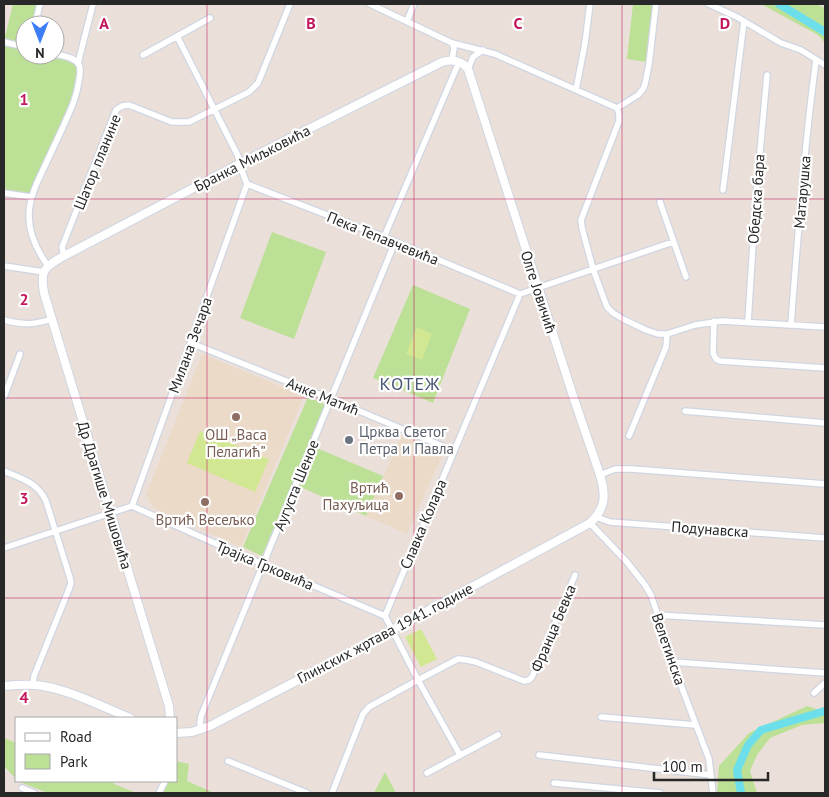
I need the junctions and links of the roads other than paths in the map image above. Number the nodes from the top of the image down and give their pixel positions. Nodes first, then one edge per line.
1 (93, 4) edge
2 (290, 4) edge
3 (370, 4) edge
4 (414, 4) edge
5 (590, 4) edge
6 (656, 4) edge
7 (709, 4) edge
8 (210, 18) dead end
9 (407, 21) junction
10 (744, 21) junction
11 (177, 36) junction
12 (452, 43) junction
13 (483, 50) junction
14 (143, 55) dead end
15 (65, 56) edge
16 (816, 60) junction
17 (456, 61) junction
18 (78, 63) junction
19 (825, 65) edge
20 (468, 69) junction
21 (767, 75) dead end
22 (576, 90) junction
23 (617, 108) junction
24 (215, 110) junction
25 (241, 163) junction
26 (247, 184) junction
27 (723, 190) dead end
28 (4, 193) edge
29 (32, 197) junction
30 (660, 202) dead end
31 (384, 237) junction
32 (395, 242) junction
33 (673, 242) junction
34 (64, 256) junction
35 (4, 266) edge
36 (46, 269) junction
37 (593, 269) junction
38 (686, 277) dead end
39 (538, 288) junction
40 (520, 294) junction
41 (52, 319) junction
42 (4, 320) edge
43 (714, 321) junction
44 (748, 322) junction
45 (791, 324) junction
46 (825, 327) edge
47 (667, 334) junction
48 (191, 343) junction
49 (20, 354) dead end
50 (825, 368) edge
51 (4, 397) edge
52 (331, 399) junction
53 (685, 412) dead end
54 (825, 424) edge
55 (629, 436) dead end
56 (454, 451) junction
57 (4, 471) edge
58 (600, 475) junction
59 (825, 484) edge
60 (132, 506) junction
61 (110, 513) junction
62 (593, 520) junction
63 (56, 531) junction
64 (825, 538) edge
65 (4, 548) edge
66 (263, 564) junction
67 (575, 575) dead end
68 (657, 615) junction
69 (385, 616) junction
70 (825, 625) edge
71 (392, 629) junction
72 (673, 662) junction
73 (825, 673) edge
74 (418, 680) junction
75 (33, 684) junction
76 (825, 684) edge
77 (4, 686) edge
78 (814, 693) dead end
79 (127, 717) edge
80 (170, 717) edge
81 (601, 717) dead end
82 (695, 725) junction
83 (201, 730) junction
84 (178, 733) edge
85 (498, 735) dead end
86 (460, 755) junction
87 (539, 755) dead end
88 (228, 760) dead end
89 (427, 772) dead end
90 (711, 775) junction
91 (165, 782) edge
92 (554, 783) dead end
93 (22, 788) dead end
94 (34, 793) edge
95 (159, 793) edge
96 (306, 793) edge
97 (332, 793) edge
98 (660, 793) edge
99 (713, 793) edge

1 - 18 street
2 - 24 street, Шатор планине
3 - 9 street
4 - 9 street
5 - 22 street
6 - 23 street
7 - 10 street
8 - 11 street
9 - 12 street
10 - 16 street
10 - 27 street
11 - 14 street
11 - 24 street
12 - 13 street
12 - 17 street
13 - 20 street
13 - 22 street
15 - 18 street
16 - 19 street
16 - 45 street, Матарушка
17 - 20 street
17 - 25 street, Бранка Миљковића
17 - 31 street
18 - 29 street
20 - 39 street, Олге Јовичић
21 - 44 street, Обедска бара
22 - 23 street
23 - 37 street
24 - 25 street
24 - 34 street, Шатор планине
25 - 26 street
25 - 34 street, Бранка Миљковића
26 - 31 street, Пека Тепавчевића
26 - 48 street, Милана Зечара
28 - 29 street
29 - 36 street
30 - 33 street
31 - 32 street, Пека Тепавчевића
32 - 40 street, Пека Тепавчевића
32 - 52 street, Аугуста Шеное
33 - 37 street
33 - 38 street
34 - 36 street, Бранка Миљковића
35 - 36 street
36 - 41 street, Др Драгише Мишовића
37 - 39 street
37 - 47 street
39 - 40 street
39 - 58 street, Олге Јовичић
40 - 56 street, Славка Колара
41 - 42 street
41 - 61 street, Др Драгише Мишовића
43 - 44 street
43 - 47 street
43 - 50 street
44 - 45 street
45 - 46 street
47 - 55 street
48 - 52 street, Анке Матић
48 - 60 street, Милана Зечара
49 - 51 street
52 - 56 street, Анке Матић
52 - 66 street, Аугуста Шеное
53 - 54 street
56 - 69 street, Славка Колара
57 - 63 street
58 - 59 street
58 - 62 street, Олге Јовичић
60 - 61 street
60 - 66 street, Трајка Грковића
61 - 63 street
61 - 80 street, Др Драгише Мишовића
62 - 64 street, Подунавска
62 - 68 street, Велетинска
62 - 71 street, Глинских жртава 1941. године
63 - 65 street
63 - 75 street
66 - 69 street, Трајка Грковића
66 - 83 street, Аугуста Шеное
67 - 74 street, Франца Бевка
68 - 70 street
68 - 72 street, Велетинска
69 - 71 street
71 - 74 street
71 - 83 street, Глинских жртава 1941. године
72 - 73 street
72 - 82 street, Велетинска
74 - 86 street
74 - 97 street
75 - 77 street
75 - 79 street
76 - 78 street
81 - 82 street
82 - 90 street, Велетинска
83 - 84 street, Глинских жртава 1941. године
85 - 86 street
86 - 89 street
87 - 90 street
88 - 96 street
90 - 99 street, Велетинска
91 - 95 street
92 - 98 street
93 - 94 street

